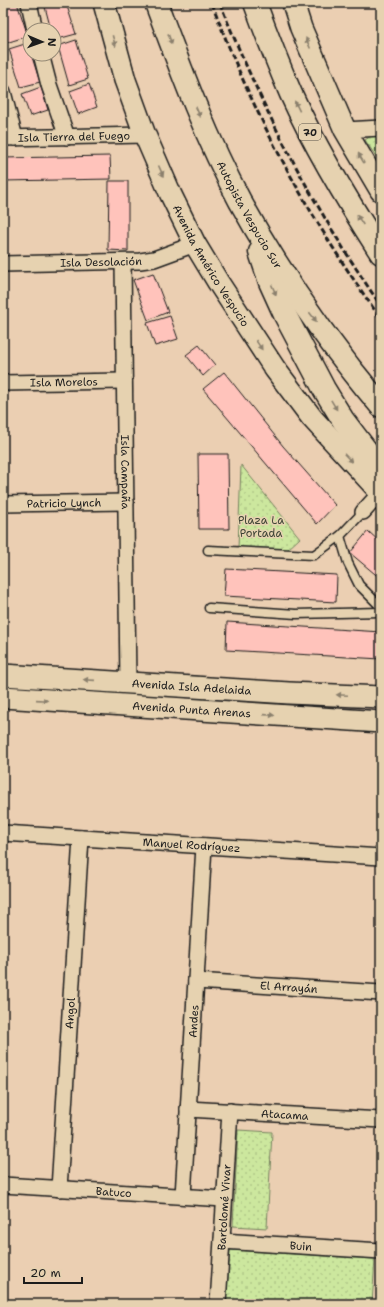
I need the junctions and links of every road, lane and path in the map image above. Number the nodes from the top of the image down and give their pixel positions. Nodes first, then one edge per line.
1 (29, 3) edge
2 (104, 3) edge
3 (156, 3) edge
4 (255, 3) edge
5 (293, 3) edge
6 (33, 22) edge
7 (43, 62) edge
8 (3, 92) edge
9 (381, 128) edge
10 (345, 130) junction
11 (145, 135) junction
12 (67, 137) junction
13 (9, 138) edge
14 (381, 191) edge
15 (240, 201) junction
16 (195, 244) junction
17 (381, 253) edge
18 (123, 262) junction
19 (3, 264) edge
20 (124, 381) junction
21 (3, 384) edge
22 (381, 406) edge
23 (381, 470) edge
24 (381, 493) edge
25 (126, 502) junction
26 (3, 504) edge
27 (363, 512) joint
28 (340, 536) junction
29 (208, 550) dead end
30 (381, 607) edge
31 (209, 608) dead end
32 (381, 612) edge
33 (3, 674) edge
34 (128, 683) junction
35 (381, 697) edge
36 (3, 698) edge
37 (381, 722) edge
38 (3, 833) edge
39 (80, 838) junction
40 (204, 846) junction
41 (381, 857) edge
42 (196, 981) junction
43 (381, 993) edge
44 (188, 1109) junction
45 (230, 1111) junction
46 (381, 1120) edge
47 (3, 1185) edge
48 (59, 1189) junction
49 (183, 1196) junction
50 (224, 1199) junction
51 (222, 1241) junction
52 (381, 1251) edge
53 (218, 1304) edge

1 - 6 street
2 -> 11 main road, Avenida Américo Vespucio
3 -> 15 highway, Autopista Vespucio Sur
17 -> 4 highway, 70
10 -> 5 main road
7 - 12 street
8 - 13 street
9 - 10 street
14 -> 10 main road
11 - 12 street, Isla Tierra del Fuego
11 -> 16 main road, Avenida Américo Vespucio
12 - 13 street, Isla Tierra del Fuego
15 -> 22 highway, Autopista Vespucio Sur
15 -> 23 highway
16 - 18 street, Isla Desolación
16 -> 24 main road, Avenida Américo Vespucio
18 - 19 street, Isla Desolación
18 - 20 street, Isla Campaña
20 - 21 street, Isla Morelos
20 - 25 street, Isla Campaña
24 - 27 street
25 - 26 street, Patricio Lynch
25 - 34 street, Isla Campaña
27 - 28 lane
28 - 29 lane
28 - 30 lane
31 - 32 lane
34 -> 33 main road, Avenida Isla Adelaida
35 -> 34 main road, Avenida Isla Adelaida
36 -> 37 main road, Avenida Punta Arenas
38 - 39 street, Manuel Rodríguez
39 - 40 street, Manuel Rodríguez
39 - 48 street, Angol
40 - 41 street, Manuel Rodríguez
40 - 42 street, Andes
42 - 43 street, El Arrayán
42 - 44 street, Andes
44 - 45 street, Atacama
44 - 49 street, Andes
45 - 46 street, Atacama
45 - 50 street, Bartolomé Vivar
47 - 48 street, Batuco
48 - 49 street, Batuco
49 - 50 street, Batuco
50 - 51 street, Bartolomé Vivar
51 - 52 street, Buin
51 - 53 street, Bartolomé Vivar

